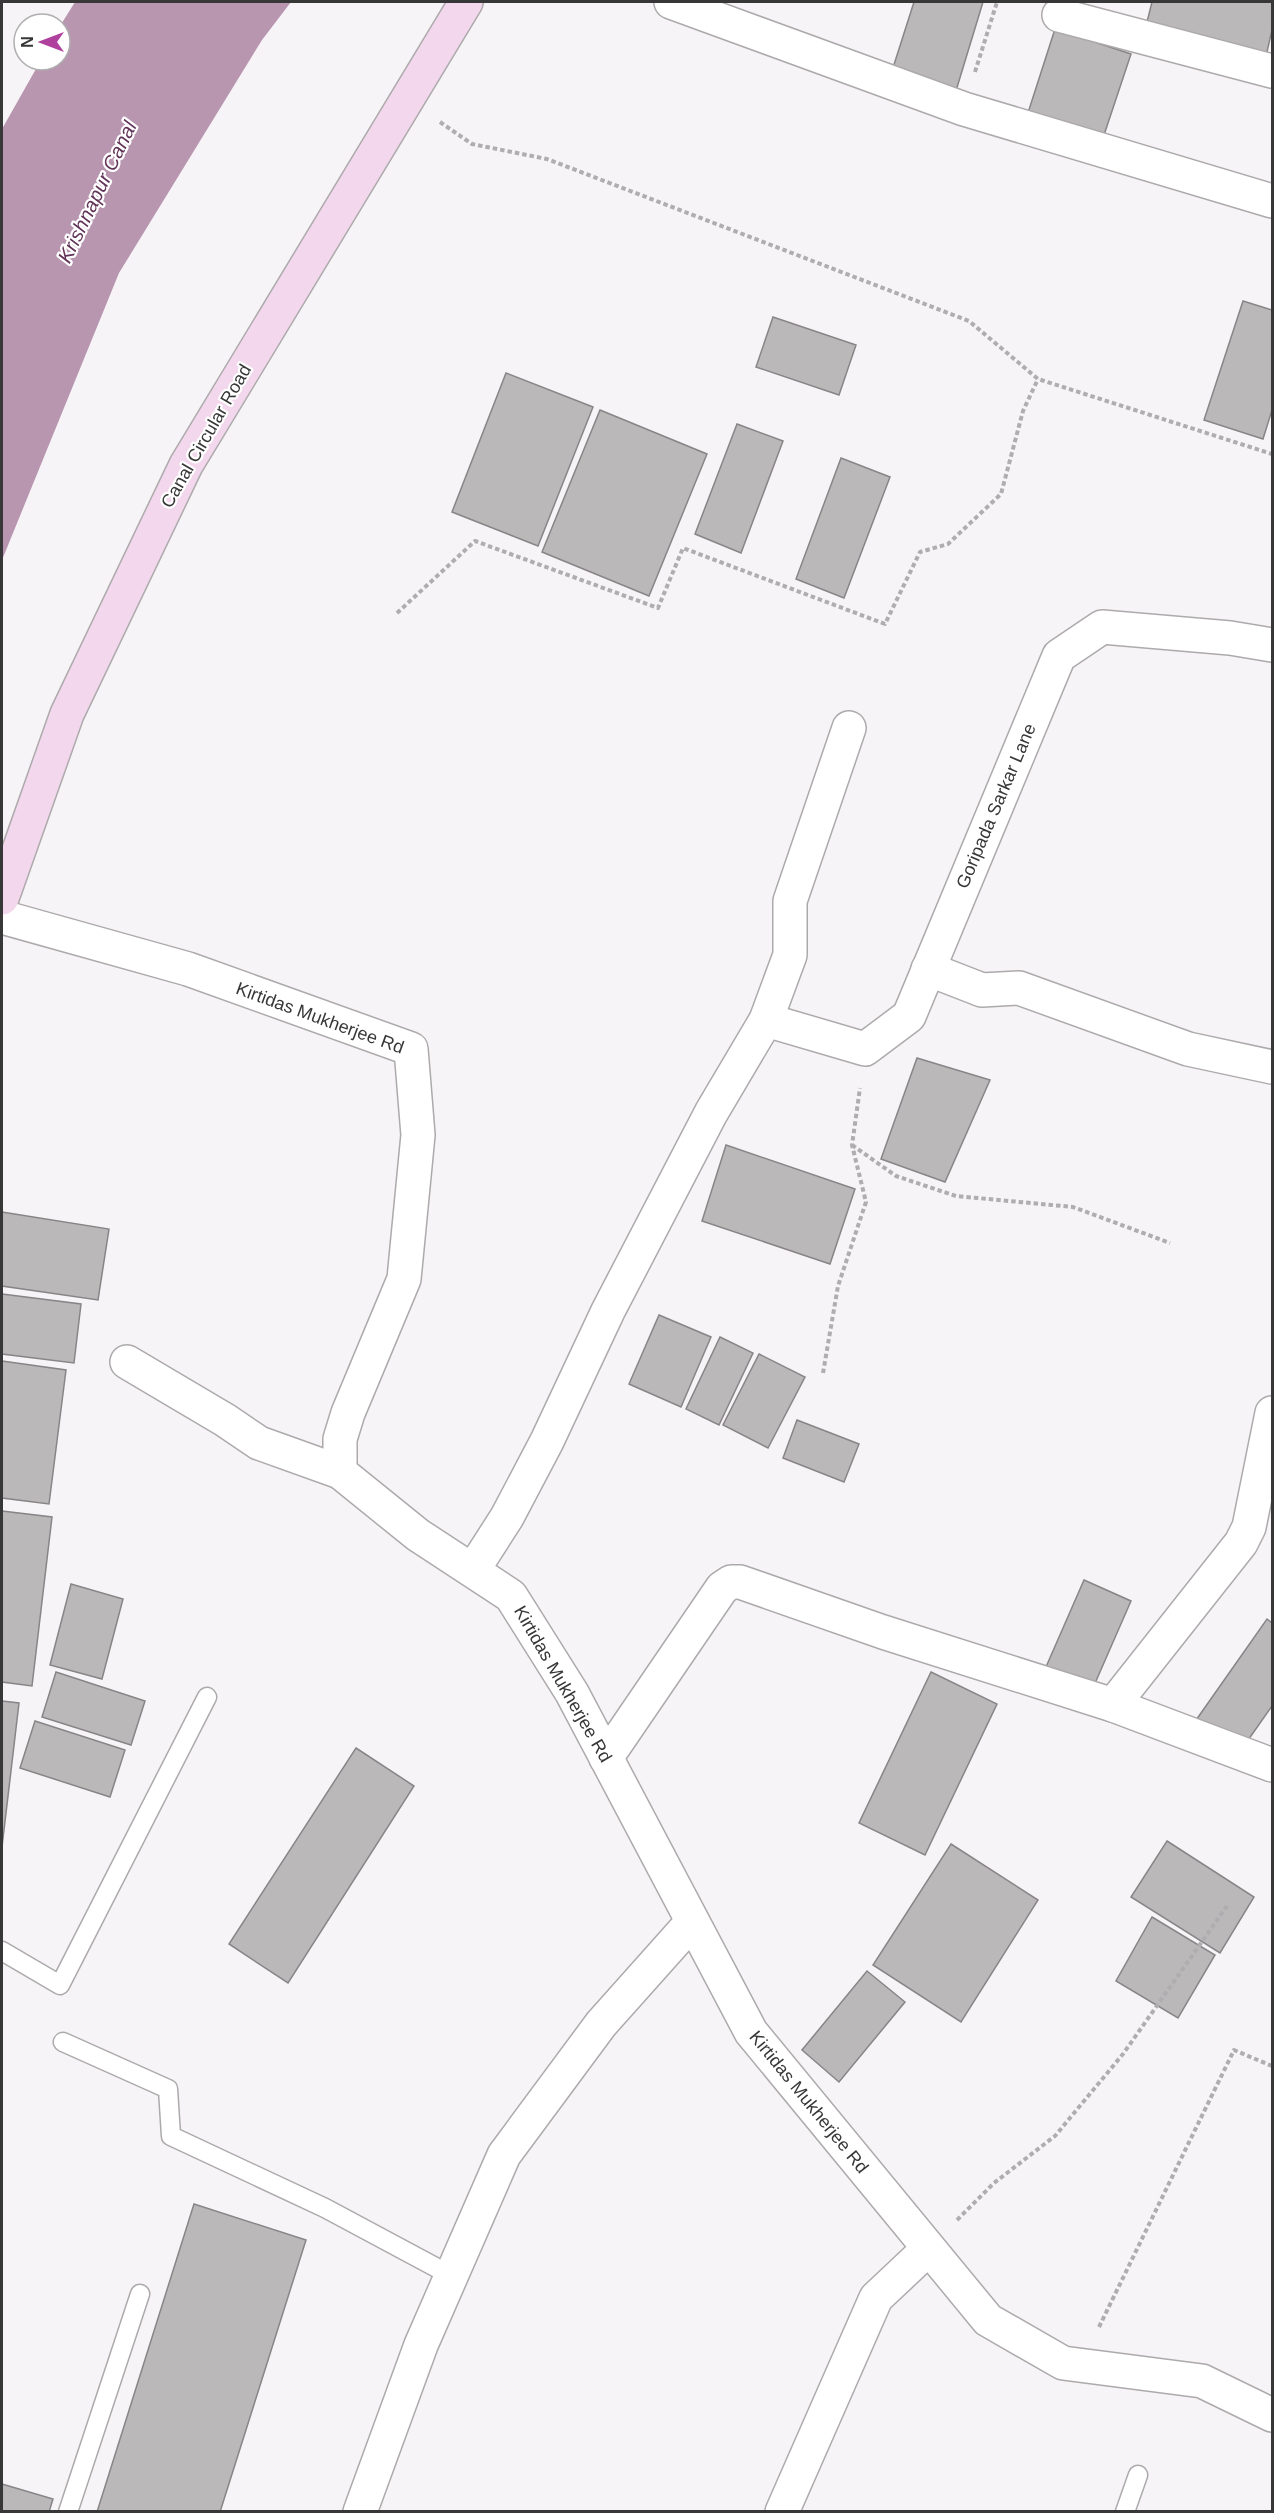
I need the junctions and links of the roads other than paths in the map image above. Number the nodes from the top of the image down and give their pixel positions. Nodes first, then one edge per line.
1 (466, 2) edge
2 (671, 2) edge
3 (1059, 15) dead end
4 (1272, 72) edge
5 (1272, 201) edge
6 (1272, 645) edge
7 (849, 728) dead end
8 (2, 898) edge
9 (2, 917) edge
10 (928, 969) junction
11 (766, 1020) junction
12 (1272, 1067) edge
13 (127, 1362) dead end
14 (1272, 1413) edge
15 (340, 1472) junction
16 (473, 1570) junction
17 (207, 1697) dead end
18 (1113, 1705) junction
19 (606, 1758) junction
20 (1272, 1765) edge
21 (692, 1922) junction
22 (2, 1951) edge
23 (63, 2042) dead end
24 (928, 2248) junction
25 (452, 2276) junction
26 (140, 2294) dead end
27 (1272, 2415) edge
28 (1138, 2475) dead end
29 (68, 2511) edge
30 (360, 2511) edge
31 (782, 2511) edge
32 (1125, 2511) edge

1 - 8 main road, Canal Circular Road
2 - 5 street
3 - 4 street
6 - 10 street, Goripada Sarkar Lane
7 - 11 street
9 - 15 street, Kirtidas Mukherjee Rd
10 - 11 street, Goripada Sarkar Lane
10 - 12 street
11 - 16 street
13 - 15 street
14 - 18 street
15 - 16 street, Kirtidas Mukherjee Rd
16 - 19 street, Kirtidas Mukherjee Rd
17 - 22 lane
18 - 19 street
18 - 20 street
19 - 21 street, Kirtidas Mukherjee Rd
21 - 24 street, Kirtidas Mukherjee Rd
21 - 25 street
23 - 25 lane
24 - 27 street, Kirtidas Mukherjee Rd
24 - 31 street
25 - 30 street
26 - 29 lane
28 - 32 lane

